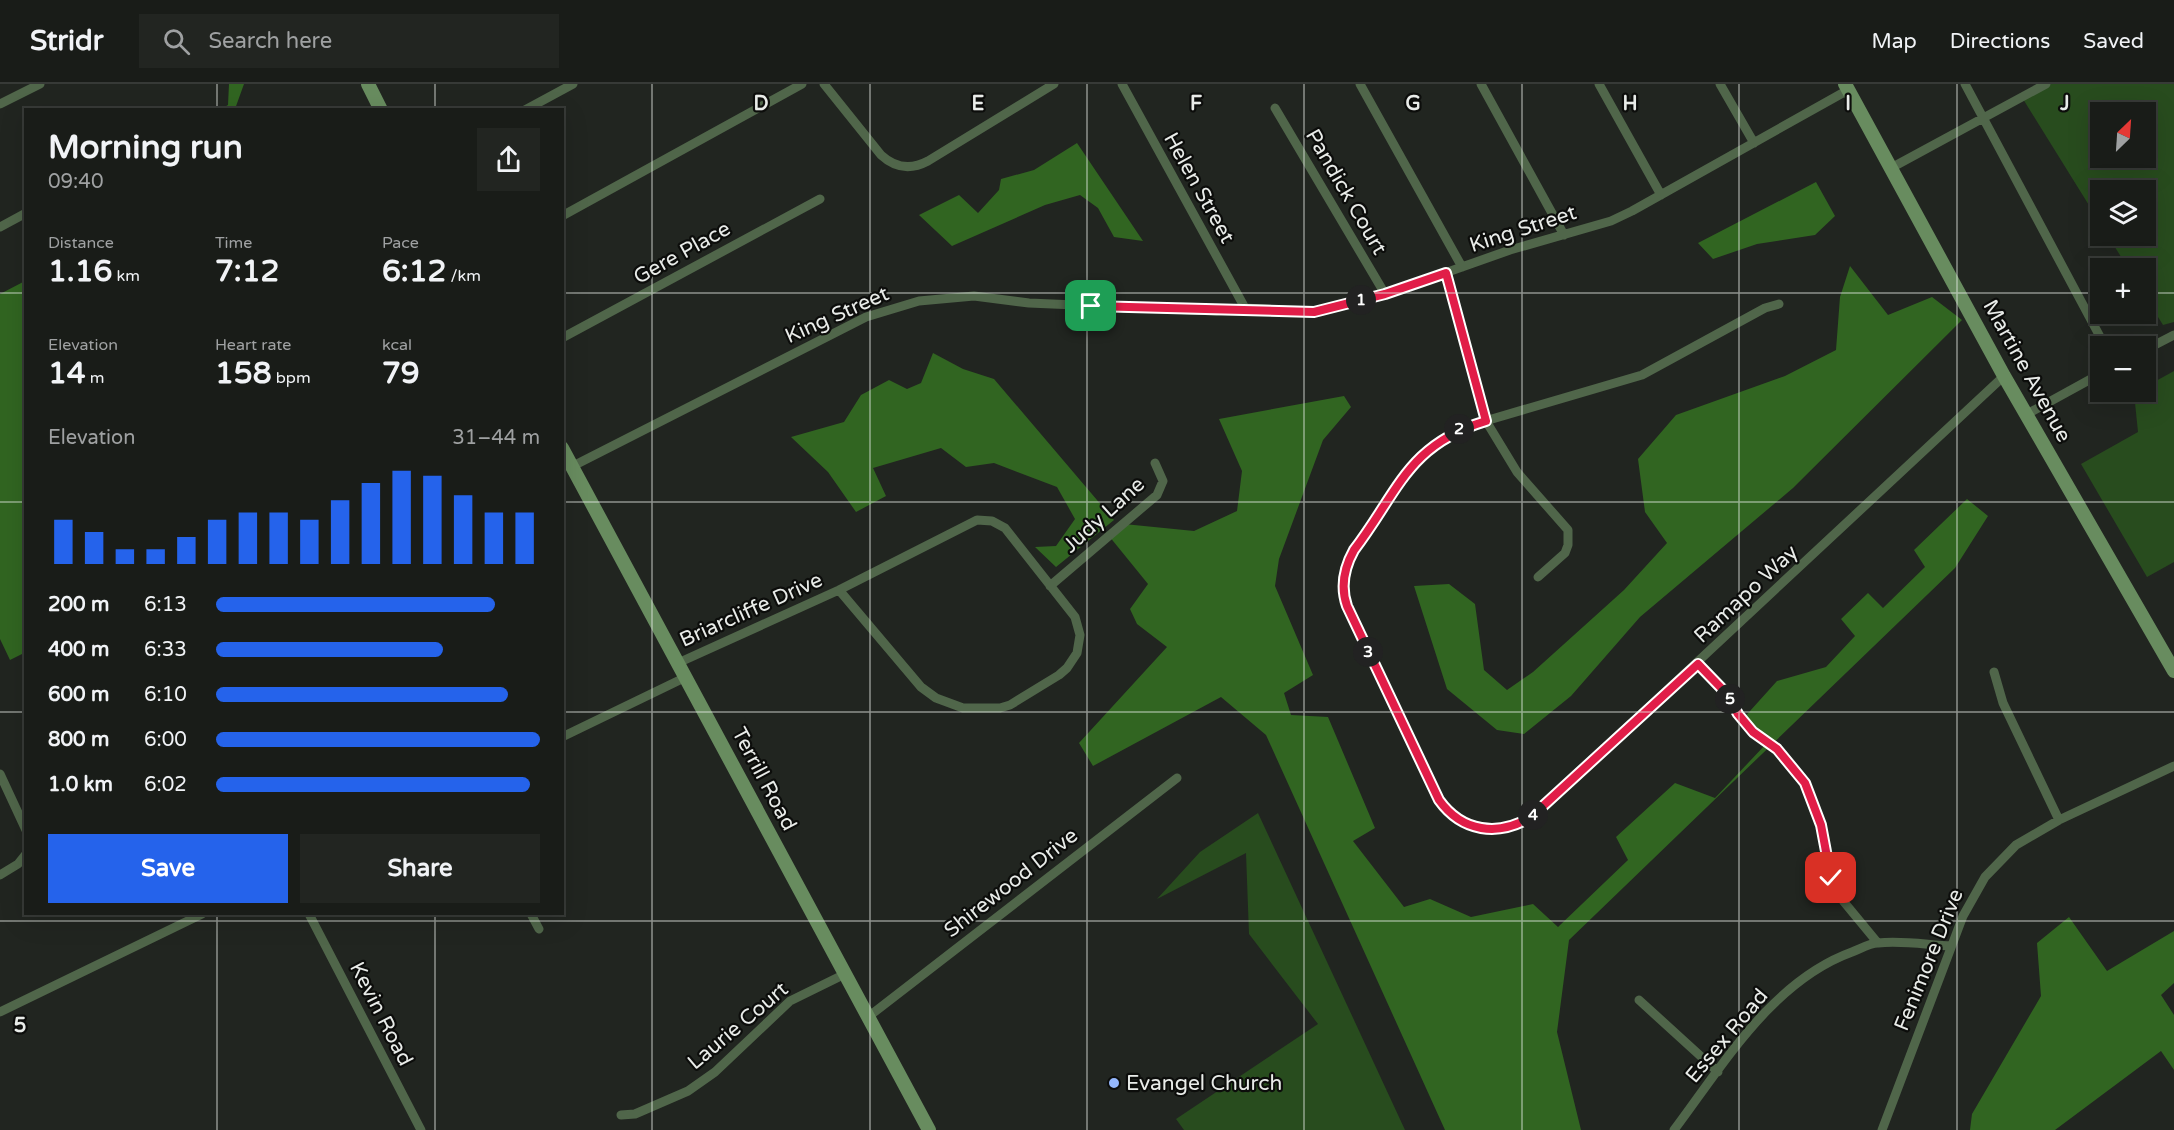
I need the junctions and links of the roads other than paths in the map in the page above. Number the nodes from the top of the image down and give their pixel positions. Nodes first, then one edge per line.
1 (40, 84) edge
2 (368, 84) edge
3 (573, 84) edge
4 (802, 84) edge
5 (824, 84) edge
6 (1054, 84) edge
7 (1122, 84) edge
8 (1360, 84) edge
9 (1481, 84) edge
10 (1599, 84) edge
11 (1720, 84) edge
12 (1965, 84) edge
13 (2046, 84) edge
14 (1847, 87) edge
15 (0, 104) edge
16 (380, 108) edge
17 (529, 108) edge
18 (1275, 108) dead end
19 (1983, 118) junction
20 (1754, 143) junction
21 (1891, 168) junction
22 (1661, 195) junction
23 (820, 199) dead end
24 (24, 214) edge
25 (564, 215) edge
26 (0, 227) edge
27 (1564, 235) junction
28 (1462, 267) junction
29 (1446, 273) junction
30 (1385, 294) junction
31 (1779, 304) dead end
32 (1245, 308) junction
33 (2174, 335) edge
34 (2100, 336) edge
35 (564, 337) edge
36 (2156, 344) edge
37 (2004, 376) junction
38 (2090, 379) edge
39 (2027, 414) junction
40 (1486, 421) junction
41 (564, 451) edge
42 (1155, 463) dead end
43 (573, 466) junction
44 (1539, 577) dead end
45 (1050, 586) junction
46 (839, 590) junction
47 (2172, 662) edge
48 (678, 663) junction
49 (1698, 664) junction
50 (1995, 672) dead end
51 (686, 677) junction
52 (564, 736) edge
53 (2174, 766) edge
54 (0, 774) edge
55 (1176, 778) dead end
56 (2059, 820) junction
57 (24, 826) edge
58 (24, 856) edge
59 (0, 875) edge
60 (200, 915) edge
61 (310, 915) edge
62 (532, 915) edge
63 (540, 929) dead end
64 (1877, 942) junction
65 (1951, 946) junction
66 (845, 974) junction
67 (1639, 1000) dead end
68 (0, 1012) edge
69 (868, 1017) junction
70 (1718, 1072) junction
71 (621, 1115) dead end
72 (421, 1130) edge
73 (928, 1130) edge
74 (1674, 1130) edge
75 (1882, 1130) edge

1 - 15 street
2 - 16 street
3 - 17 street
4 - 25 street
5 - 6 street
7 - 32 street, Helen Street
8 - 28 street
9 - 27 street
10 - 22 street
11 - 20 street
12 - 19 street
13 - 19 street
14 - 20 street, King Street
14 - 21 street, Martine Avenue
18 - 30 street, Pandick Court
19 - 21 street
19 - 34 street
20 - 22 street, King Street
21 - 37 street, Martine Avenue
22 - 27 street, King Street
23 - 35 street, Gere Place
24 - 26 street
27 - 28 street, King Street
28 - 29 street, King Street
29 - 30 street, King Street
29 - 40 street
30 - 32 street, King Street
31 - 40 street, Ramapo Way
32 - 43 street, King Street
33 - 36 street
37 - 39 street, Martine Avenue
37 - 49 street, Ramapo Way
38 - 39 street
39 - 47 street, Martine Avenue
40 - 44 street
40 - 49 street, Ramapo Way
41 - 43 street, Terrill Road
42 - 45 street, Judy Lane
43 - 48 street, Terrill Road
45 - 46 street, Briarcliffe Drive
45 - 46 street, Briarcliffe Drive
46 - 48 street, Briarcliffe Drive
48 - 51 street, Terrill Road
49 - 64 street
50 - 56 street
51 - 52 street
51 - 66 street, Terrill Road
53 - 56 street, Fenimore Drive
54 - 57 street
55 - 69 street, Shirewood Drive
56 - 65 street, Fenimore Drive
58 - 59 street
60 - 68 street
61 - 72 street, Kevin Road
62 - 63 street
64 - 65 street, Essex Road
64 - 70 street, Essex Road
65 - 75 street, Fenimore Drive
66 - 69 street, Terrill Road
66 - 71 street, Laurie Court
67 - 70 street
69 - 73 street, Terrill Road
70 - 74 street, Essex Road

